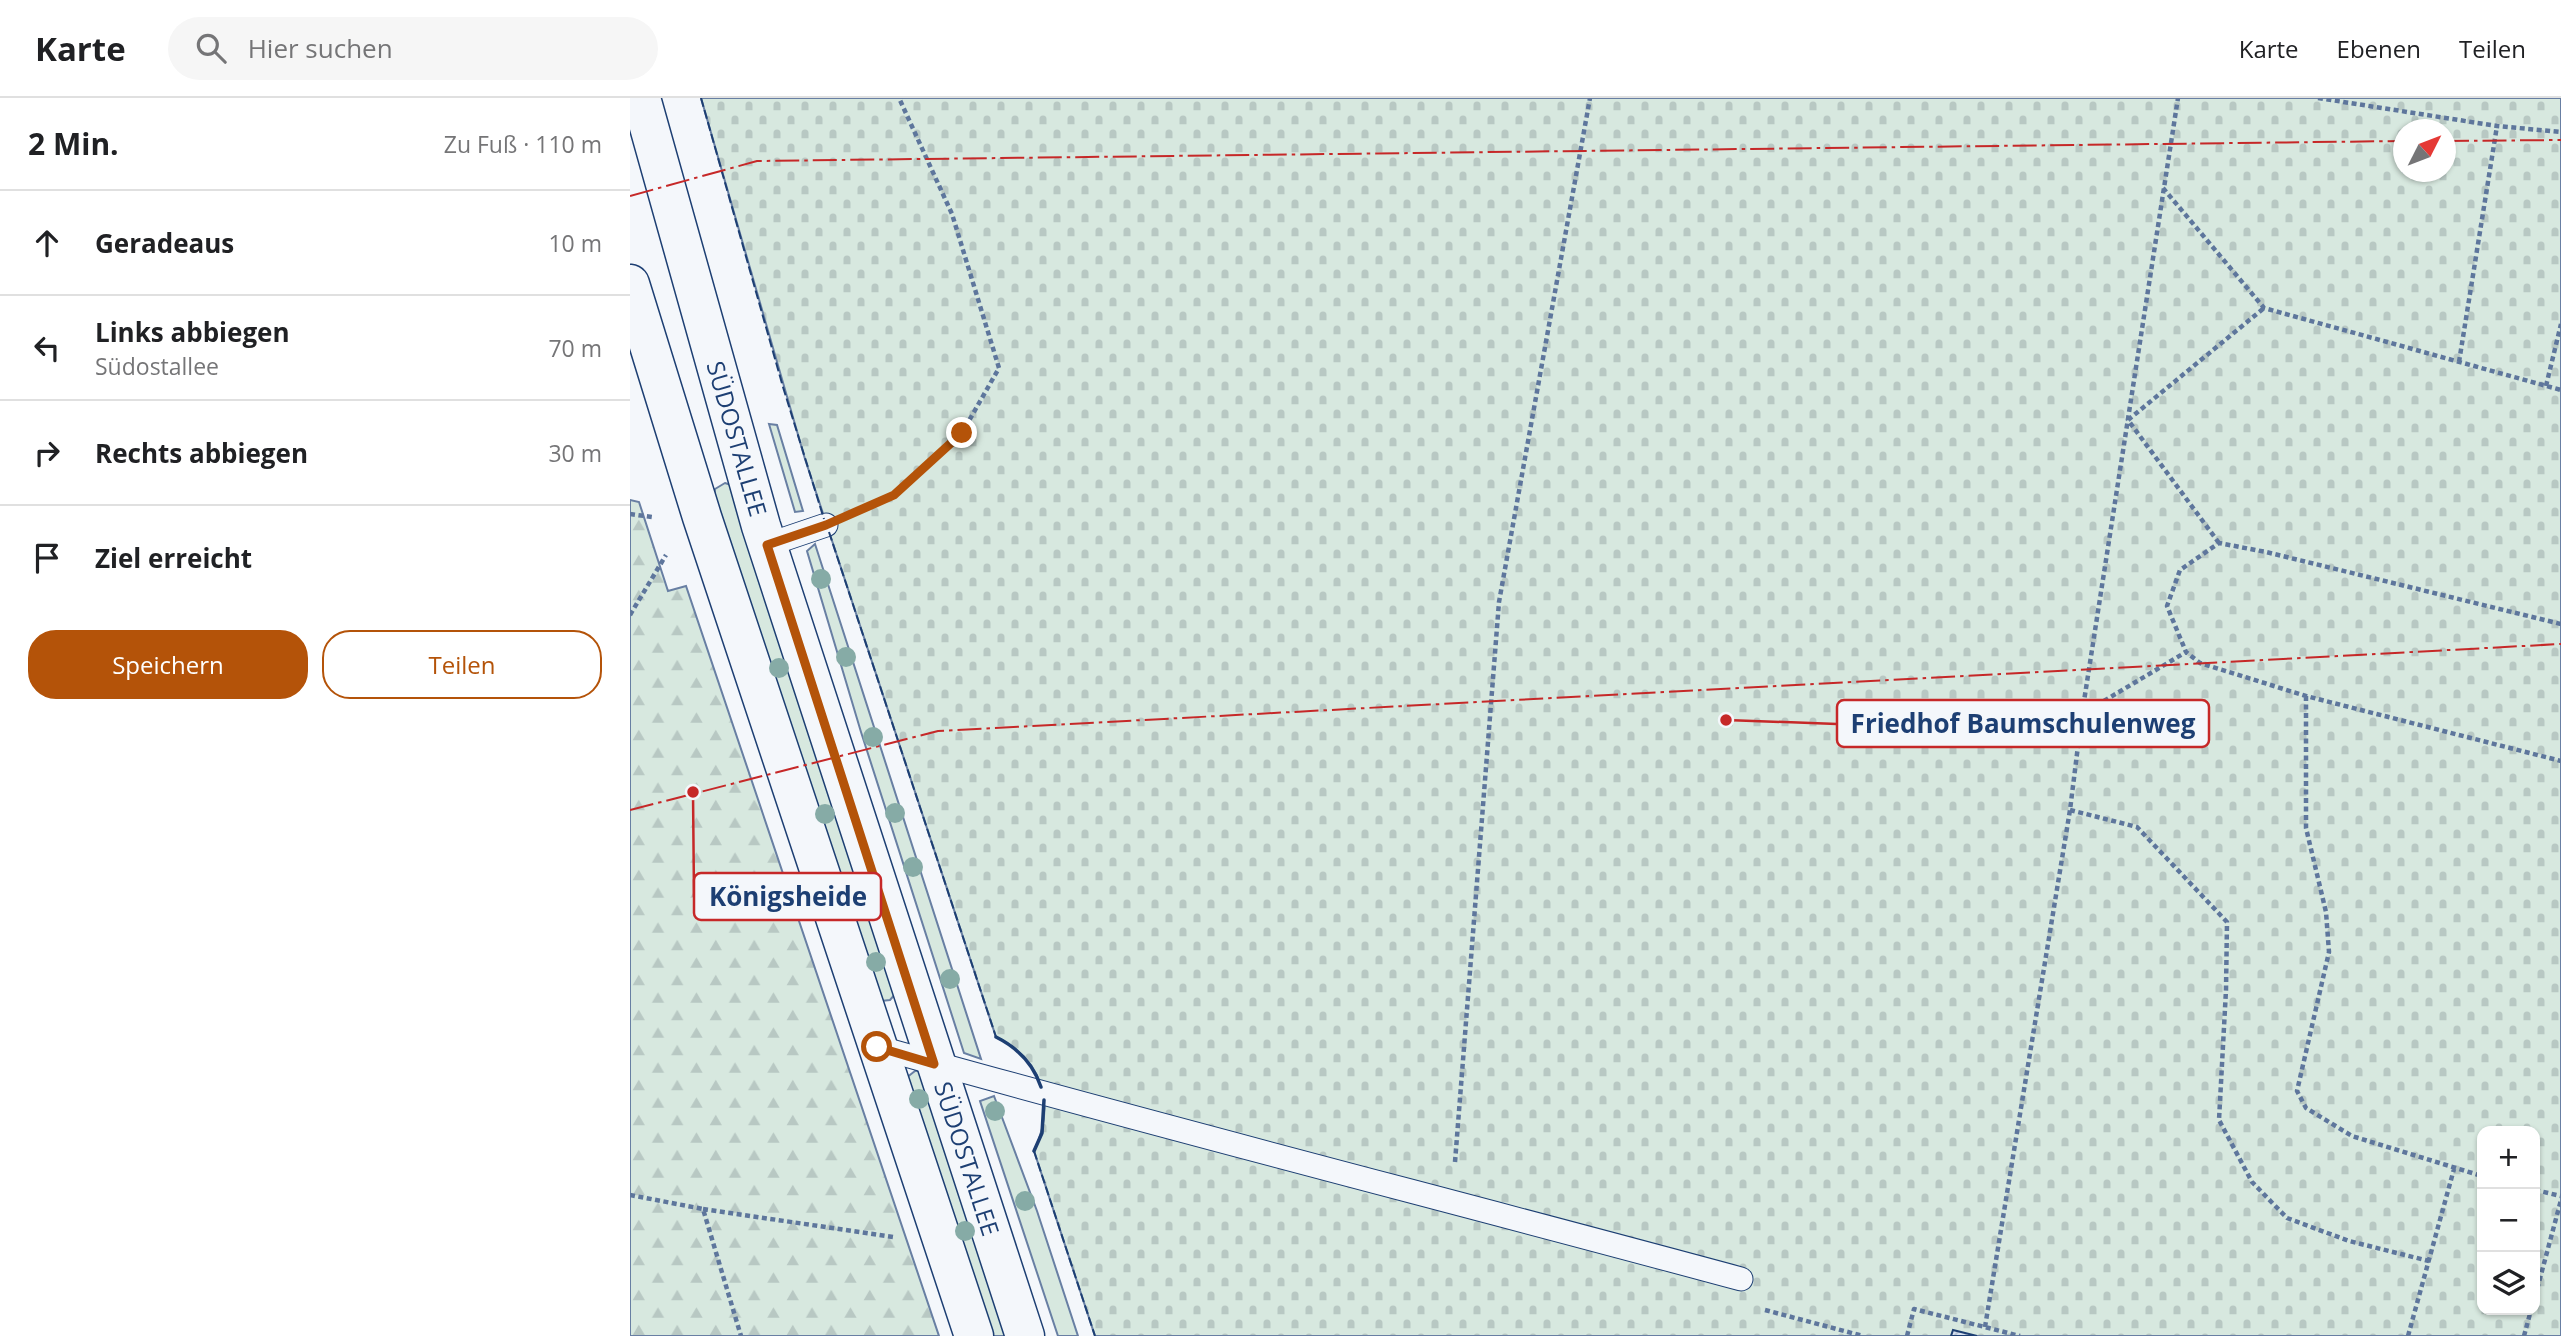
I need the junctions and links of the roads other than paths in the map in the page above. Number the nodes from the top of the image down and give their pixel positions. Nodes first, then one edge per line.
1 (640, 98) edge
2 (630, 284) edge
3 (826, 525) road end
4 (767, 545) junction
5 (877, 1047) junction
6 (934, 1064) junction
7 (1741, 1279) dead end
8 (974, 1336) edge
9 (1025, 1336) edge

1 - 4 main road, SÜDOSTALLEE
2 - 5 main road, SÜDOSTALLEE
3 - 4 lane
4 - 6 main road, SÜDOSTALLEE
5 - 6 lane
5 - 8 main road, SÜDOSTALLEE
6 - 7 lane
6 - 9 main road, SÜDOSTALLEE

